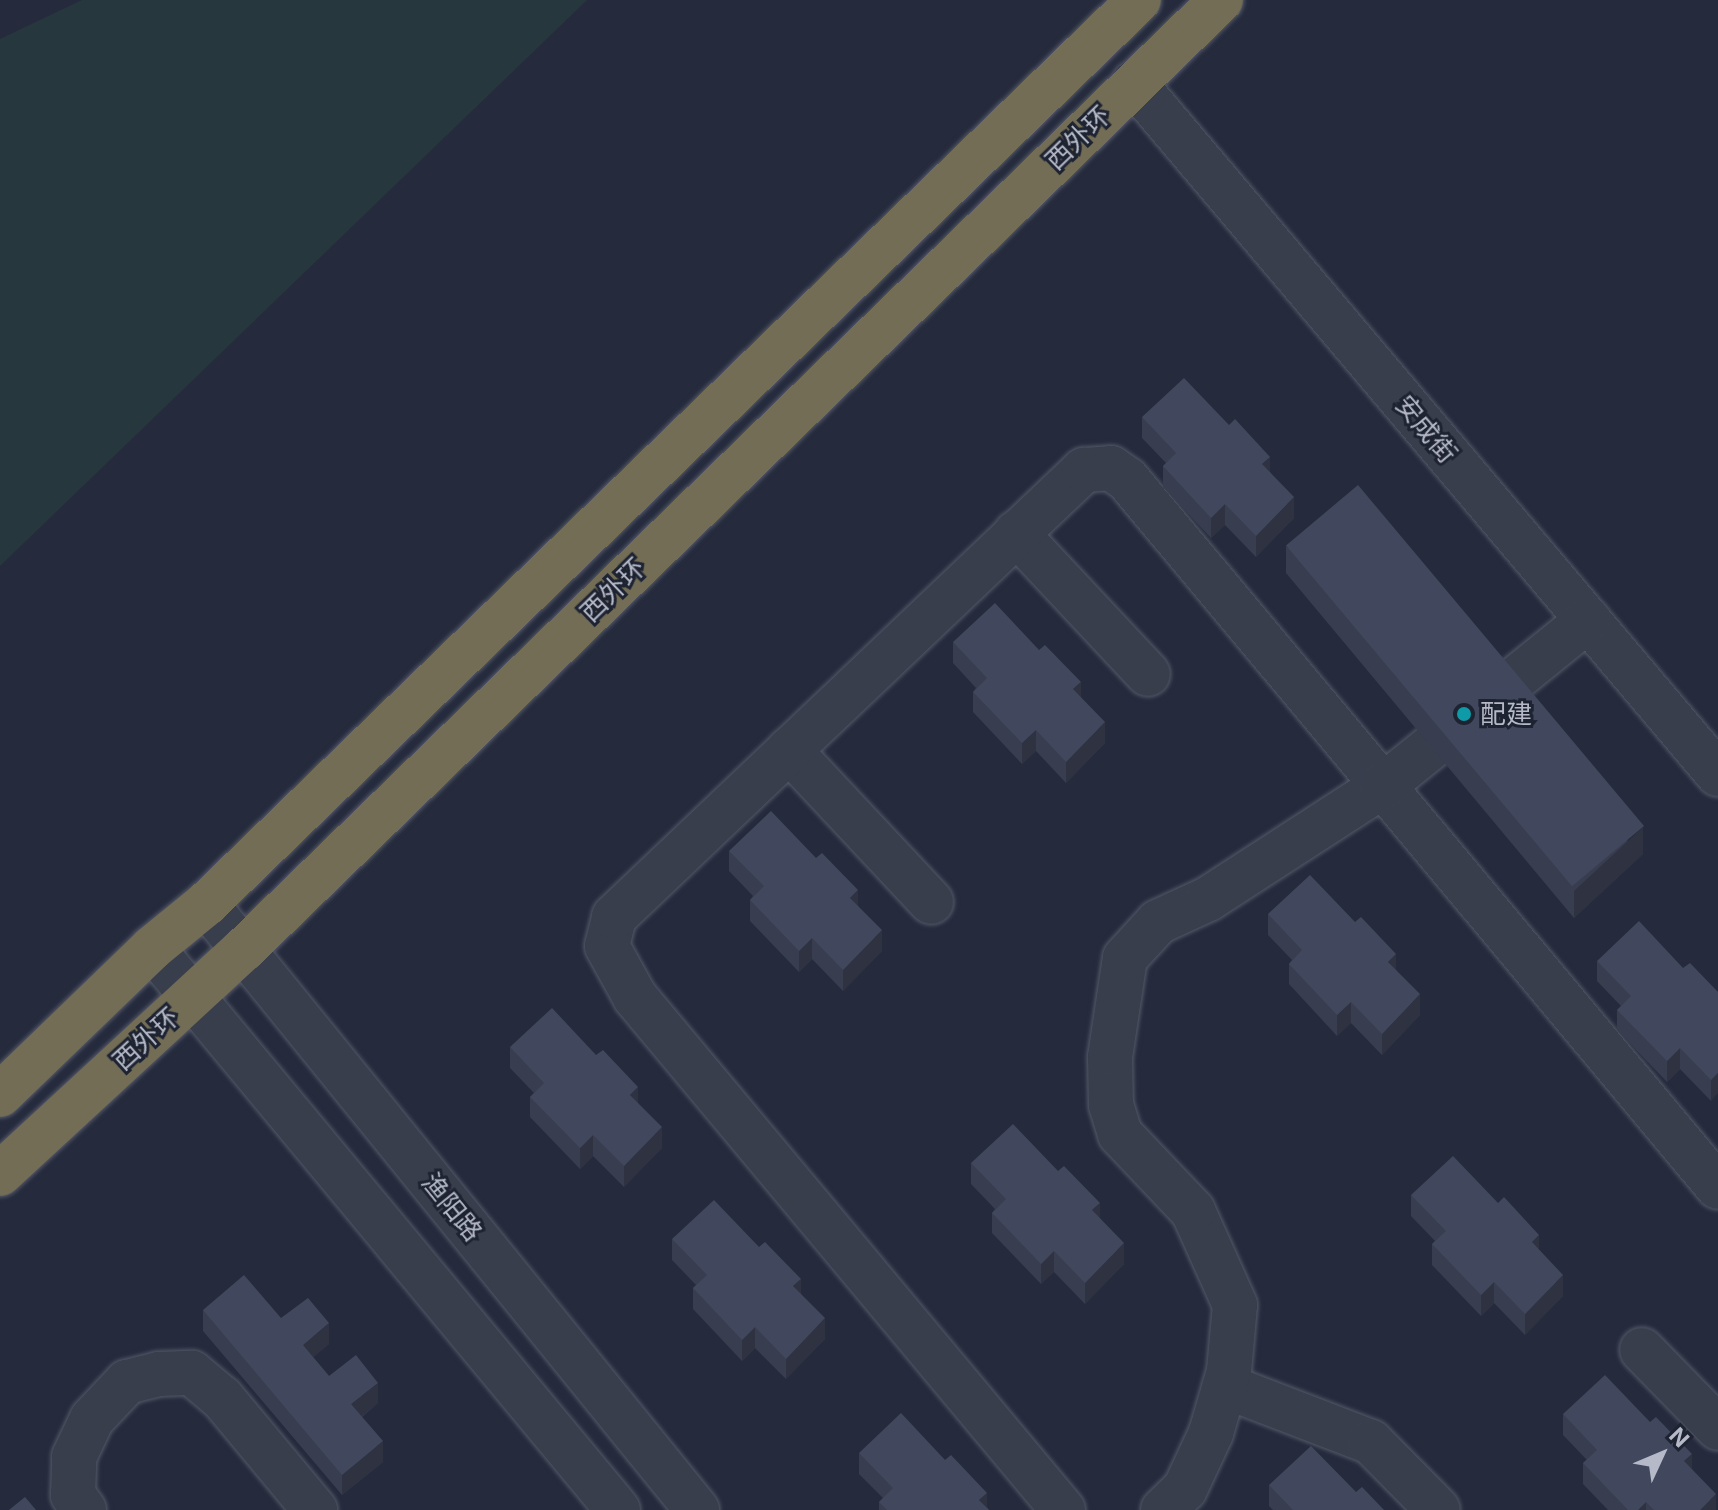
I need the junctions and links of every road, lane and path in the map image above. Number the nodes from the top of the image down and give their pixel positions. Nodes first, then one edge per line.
1 (1139, 0) edge
2 (1221, 0) edge
3 (1134, 83) junction
4 (1016, 533) junction
5 (1588, 620) junction
6 (1148, 674) dead end
7 (789, 750) junction
8 (1718, 774) edge
9 (1383, 786) junction
10 (931, 902) dead end
11 (206, 904) junction
12 (152, 948) junction
13 (244, 949) junction
14 (191, 998) junction
15 (0, 1095) edge
16 (0, 1174) edge
17 (1718, 1187) edge
18 (1642, 1350) dead end
19 (1225, 1386) junction
20 (1718, 1428) edge
21 (84, 1510) edge
22 (315, 1510) edge
23 (618, 1510) edge
24 (697, 1510) edge
25 (1063, 1510) edge
26 (1163, 1510) edge
27 (1438, 1510) edge

1 - 11 highway
2 - 3 highway, 西外环
3 - 5 street, 安成街
3 - 13 highway, 西外环
4 - 6 street
4 - 7 street
4 - 9 street
5 - 8 street, 安成街
5 - 9 street
7 - 10 street
7 - 25 street
9 - 17 street
9 - 19 street
11 - 12 highway
11 - 13 street, 渔阳路
12 - 14 street
12 - 15 highway
13 - 14 highway, 西外环
13 - 24 street, 渔阳路
14 - 16 highway, 西外环
14 - 23 street
18 - 20 street
19 - 26 street
19 - 27 street
21 - 22 street

